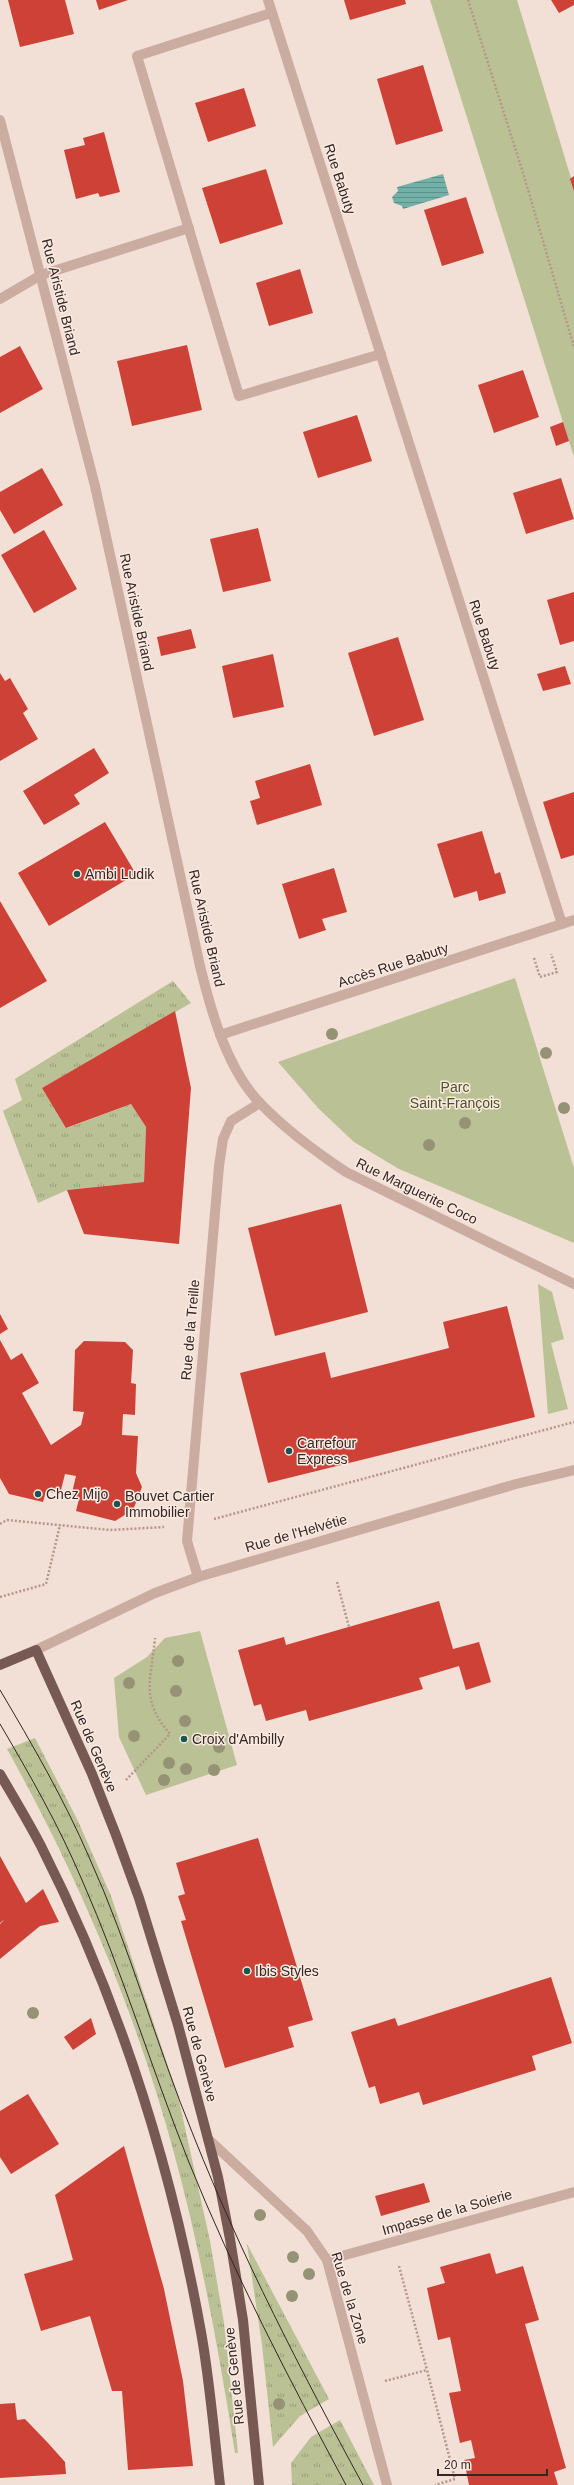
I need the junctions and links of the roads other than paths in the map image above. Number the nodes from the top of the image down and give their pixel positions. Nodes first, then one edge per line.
1 (268, 0) edge
2 (271, 12) junction
3 (0, 120) edge
4 (189, 228) junction
5 (41, 276) junction
6 (0, 298) edge
7 (381, 354) junction
8 (574, 920) edge
9 (562, 924) junction
10 (220, 1035) junction
11 (260, 1103) junction
12 (574, 1284) edge
13 (574, 1470) edge
14 (198, 1576) junction
15 (36, 1650) junction
16 (0, 1665) edge
17 (0, 1774) edge
18 (208, 2139) junction
19 (574, 2192) edge
20 (327, 2260) junction
21 (220, 2485) edge
22 (259, 2485) edge
23 (387, 2485) edge

1 - 2 street, Rue Babuty
2 - 4 street
2 - 7 street, Rue Babuty
3 - 5 street, Rue Aristide Briand
4 - 5 street
4 - 7 street
5 - 6 street
5 - 10 street, Rue Aristide Briand
7 - 9 street, Rue Babuty
8 - 9 street, Accès Rue Babuty
9 - 10 street, Accès Rue Babuty
10 - 11 street, Rue Aristide Briand
11 - 12 street, Rue Marguerite Coco
11 - 14 street, Rue de la Treille
13 - 14 street, Rue de l'Helvétie
14 - 15 street, Rue de l'Helvétie
15 - 16 main road
15 - 18 main road, Rue de Genève
17 - 21 main road, Rue de Genève
18 - 20 street, Rue de la Zone
18 - 22 main road, Rue de Genève
19 - 20 street, Impasse de la Soierie
20 - 23 street, Rue de la Zone

